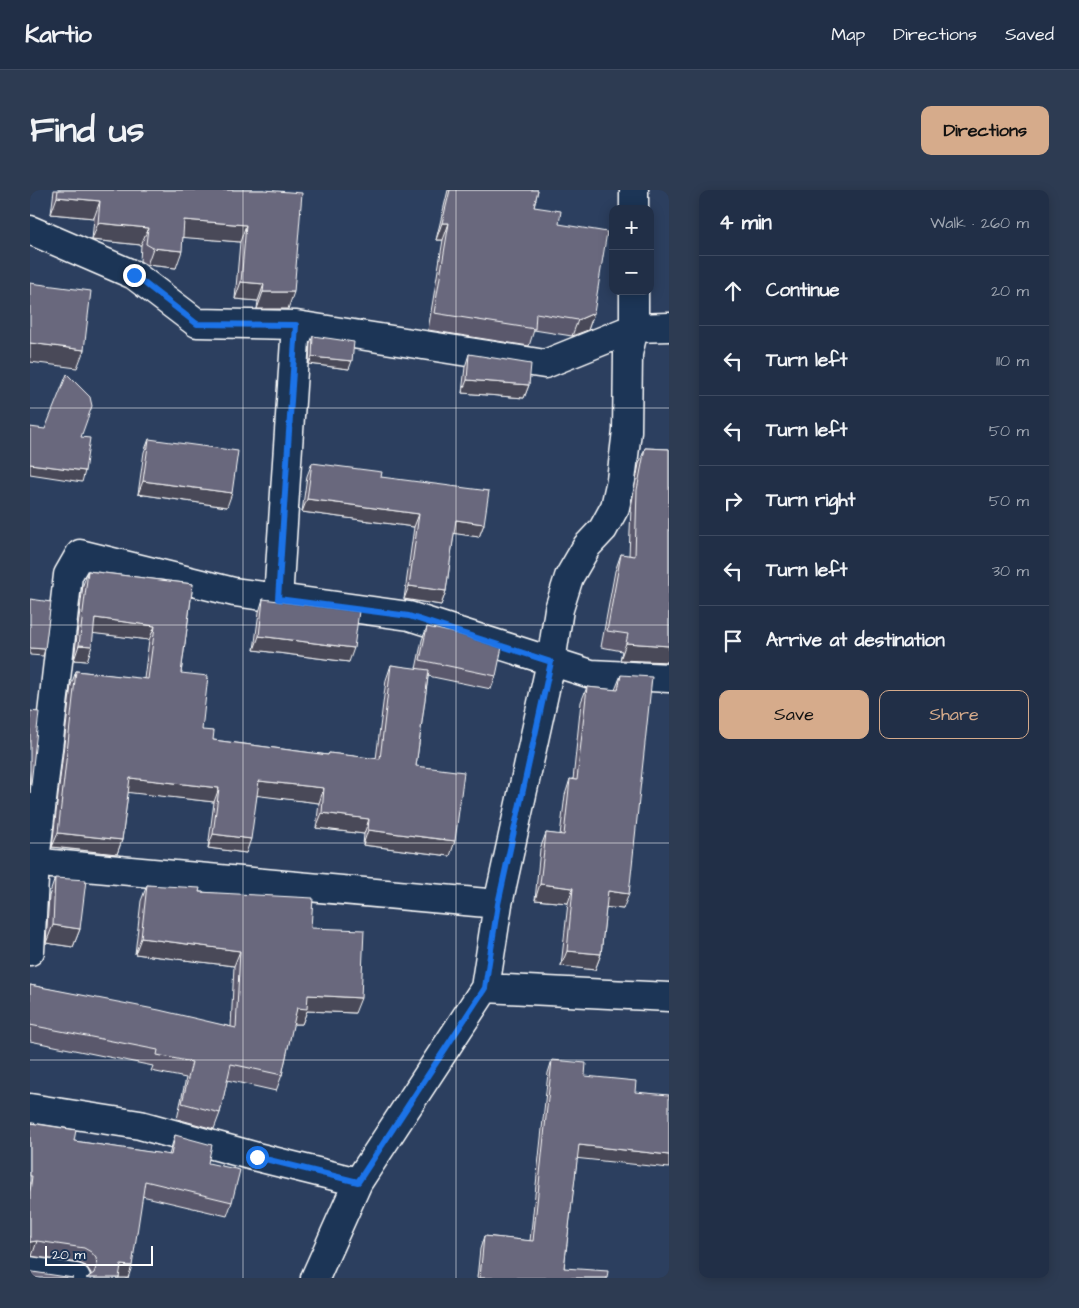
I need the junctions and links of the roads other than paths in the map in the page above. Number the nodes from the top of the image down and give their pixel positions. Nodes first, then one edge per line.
1 (634, 190) edge
2 (634, 205) edge
3 (30, 230) edge
4 (634, 295) edge
5 (296, 325) junction
6 (669, 327) edge
7 (634, 328) junction
8 (278, 599) junction
9 (551, 662) junction
10 (669, 678) edge
11 (33, 862) edge
12 (498, 904) junction
13 (30, 951) edge
14 (485, 988) junction
15 (669, 998) edge
16 (30, 1108) edge
17 (358, 1182) junction
18 (30, 1271) edge
19 (76, 1278) edge
20 (315, 1278) edge

1 - 2 street
3 - 5 street
4 - 7 street
5 - 7 street
5 - 8 street
6 - 7 street
7 - 9 street
8 - 9 street
8 - 11 street
9 - 10 street
9 - 12 street
11 - 12 street
11 - 13 street
12 - 14 street
14 - 15 street
14 - 17 street
16 - 17 street
17 - 20 street
18 - 19 street

